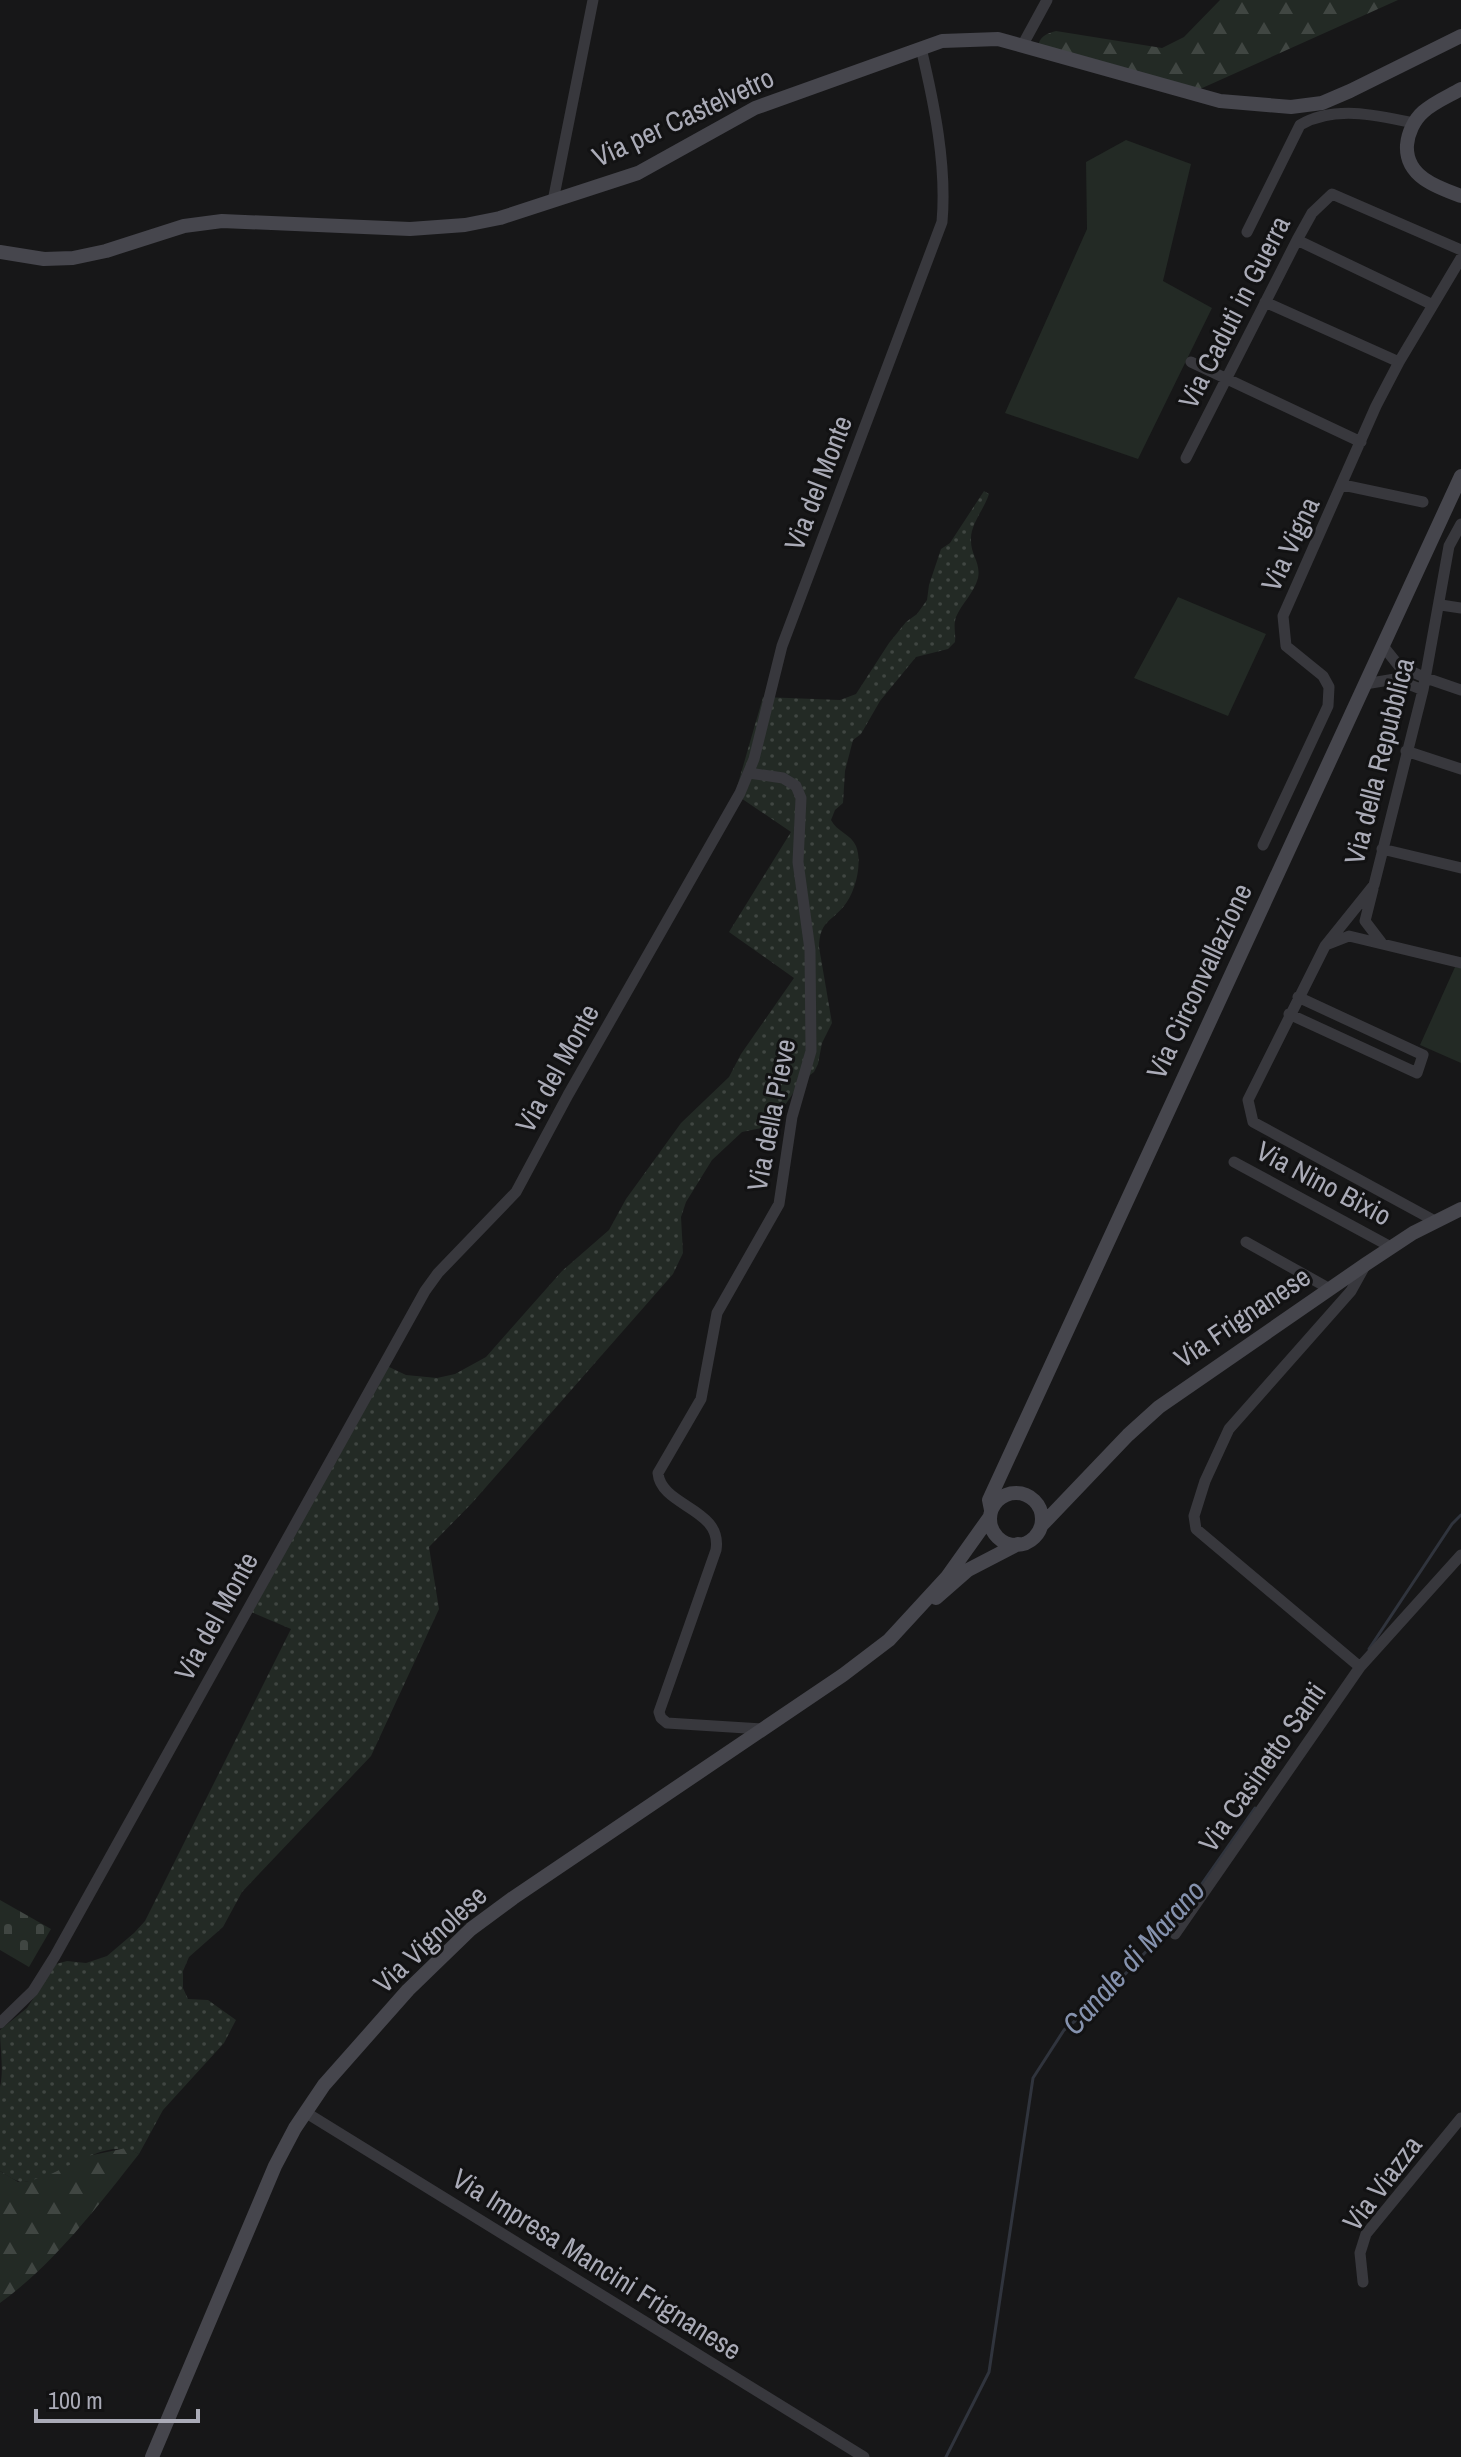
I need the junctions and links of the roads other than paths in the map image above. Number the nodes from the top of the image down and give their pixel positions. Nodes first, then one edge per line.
1 (593, 0) edge
2 (1047, 0) edge
3 (1461, 36) edge
4 (1022, 46) junction
5 (921, 48) junction
6 (1461, 89) edge
7 (1414, 123) junction
8 (1461, 196) edge
9 (553, 201) junction
10 (1247, 232) dead end
11 (1297, 240) junction
12 (1461, 250) edge
13 (0, 252) edge
14 (1461, 258) edge
15 (1265, 302) junction
16 (1433, 305) junction
17 (1191, 362) dead end
18 (1399, 362) junction
19 (1226, 378) junction
20 (1361, 442) junction
21 (1186, 458) dead end
22 (1461, 476) edge
23 (1343, 485) junction
24 (1423, 502) dead end
25 (1461, 524) edge
26 (1441, 605) junction
27 (1461, 608) edge
28 (1383, 646) junction
29 (1365, 684) junction
30 (1424, 684) junction
31 (1461, 690) edge
32 (1406, 751) junction
33 (1461, 769) edge
34 (749, 773) junction
35 (1263, 845) dead end
36 (1382, 849) junction
37 (1461, 868) edge
38 (1374, 885) junction
39 (1381, 942) junction
40 (1325, 946) junction
41 (1461, 963) edge
42 (1298, 997) junction
43 (1289, 1014) junction
44 (1234, 1162) dead end
45 (1461, 1209) edge
46 (1435, 1221) junction
47 (1246, 1242) dead end
48 (1391, 1247) junction
49 (1366, 1264) junction
50 (1330, 1289) junction
51 (1003, 1471) junction
52 (1010, 1493) junction
53 (1072, 1494) junction
54 (1036, 1503) junction
55 (990, 1514) junction
56 (1041, 1526) junction
57 (1018, 1544) junction
58 (1461, 1555) edge
59 (919, 1608) junction
60 (1358, 1665) junction
61 (762, 1729) junction
62 (1175, 1934) dead end
63 (0, 2023) edge
64 (305, 2112) junction
65 (1461, 2118) edge
66 (1363, 2282) dead end
67 (152, 2457) edge
68 (864, 2457) edge

1 - 9 street
2 - 4 street
3 - 4 main road, Via per Castelvetro
4 - 5 main road, Via per Castelvetro
5 - 9 main road, Via per Castelvetro
5 - 34 street, Via del Monte
6 - 7 main road
7 - 8 main road
7 - 10 street
9 - 13 main road, Via per Castelvetro
11 - 12 street, Via Caduti in Guerra
11 - 15 street, Via Caduti in Guerra
11 - 16 street
14 - 16 street, Via Vigna
15 - 18 street
15 - 19 street, Via Caduti in Guerra
16 - 18 street, Via Vigna
17 - 19 street
18 - 20 street, Via Vigna
19 - 20 street
19 - 21 street, Via Caduti in Guerra
20 - 23 street, Via Vigna
22 - 28 main road, Via Circonvallazione
23 - 24 street
23 - 35 street, Via Vigna
25 - 26 street, Via della Repubblica
26 - 27 street
26 - 30 street, Via della Repubblica
28 - 29 main road, Via Circonvallazione
28 - 30 street
29 - 30 street
29 - 51 main road, Via Circonvallazione
30 - 31 street
30 - 32 street, Via della Repubblica
32 - 33 street
32 - 36 street, Via della Repubblica
34 - 61 street, Via della Pieve
34 - 63 street, Via del Monte
36 - 37 street
36 - 38 street, Via della Repubblica
38 - 39 street
38 - 40 street, Via della Repubblica
39 - 40 street
39 - 41 street
40 - 42 street, Via della Repubblica
42 - 43 street, Via della Repubblica
42 - 43 street
43 - 46 street, Via della Repubblica
44 - 48 street, Via Nino Bixio
45 - 46 main road, Via Frignanese
46 - 48 main road, Via Frignanese
47 - 50 street
48 - 49 main road, Via Frignanese
49 - 50 main road, Via Frignanese
49 - 60 street, Via Casinetto Santi
50 - 53 main road, Via Frignanese
51 - 52 main road
51 - 55 main road, Via Circonvallazione
52 - 54 main road
52 - 55 main road
53 - 54 main road
53 - 56 main road, Via Frignanese
54 - 56 main road
55 - 57 main road
55 - 59 main road, Via Circonvallazione
56 - 57 main road
57 - 59 main road
58 - 60 street, Via Casinetto Santi
59 - 61 main road, Via Vignolese
60 - 62 street, Via Casinetto Santi
61 - 64 main road, Via Vignolese
64 - 67 main road, Via Vignolese
64 - 68 street, Via Impresa Mancini Frignanese
65 - 66 street, Via Viazza

